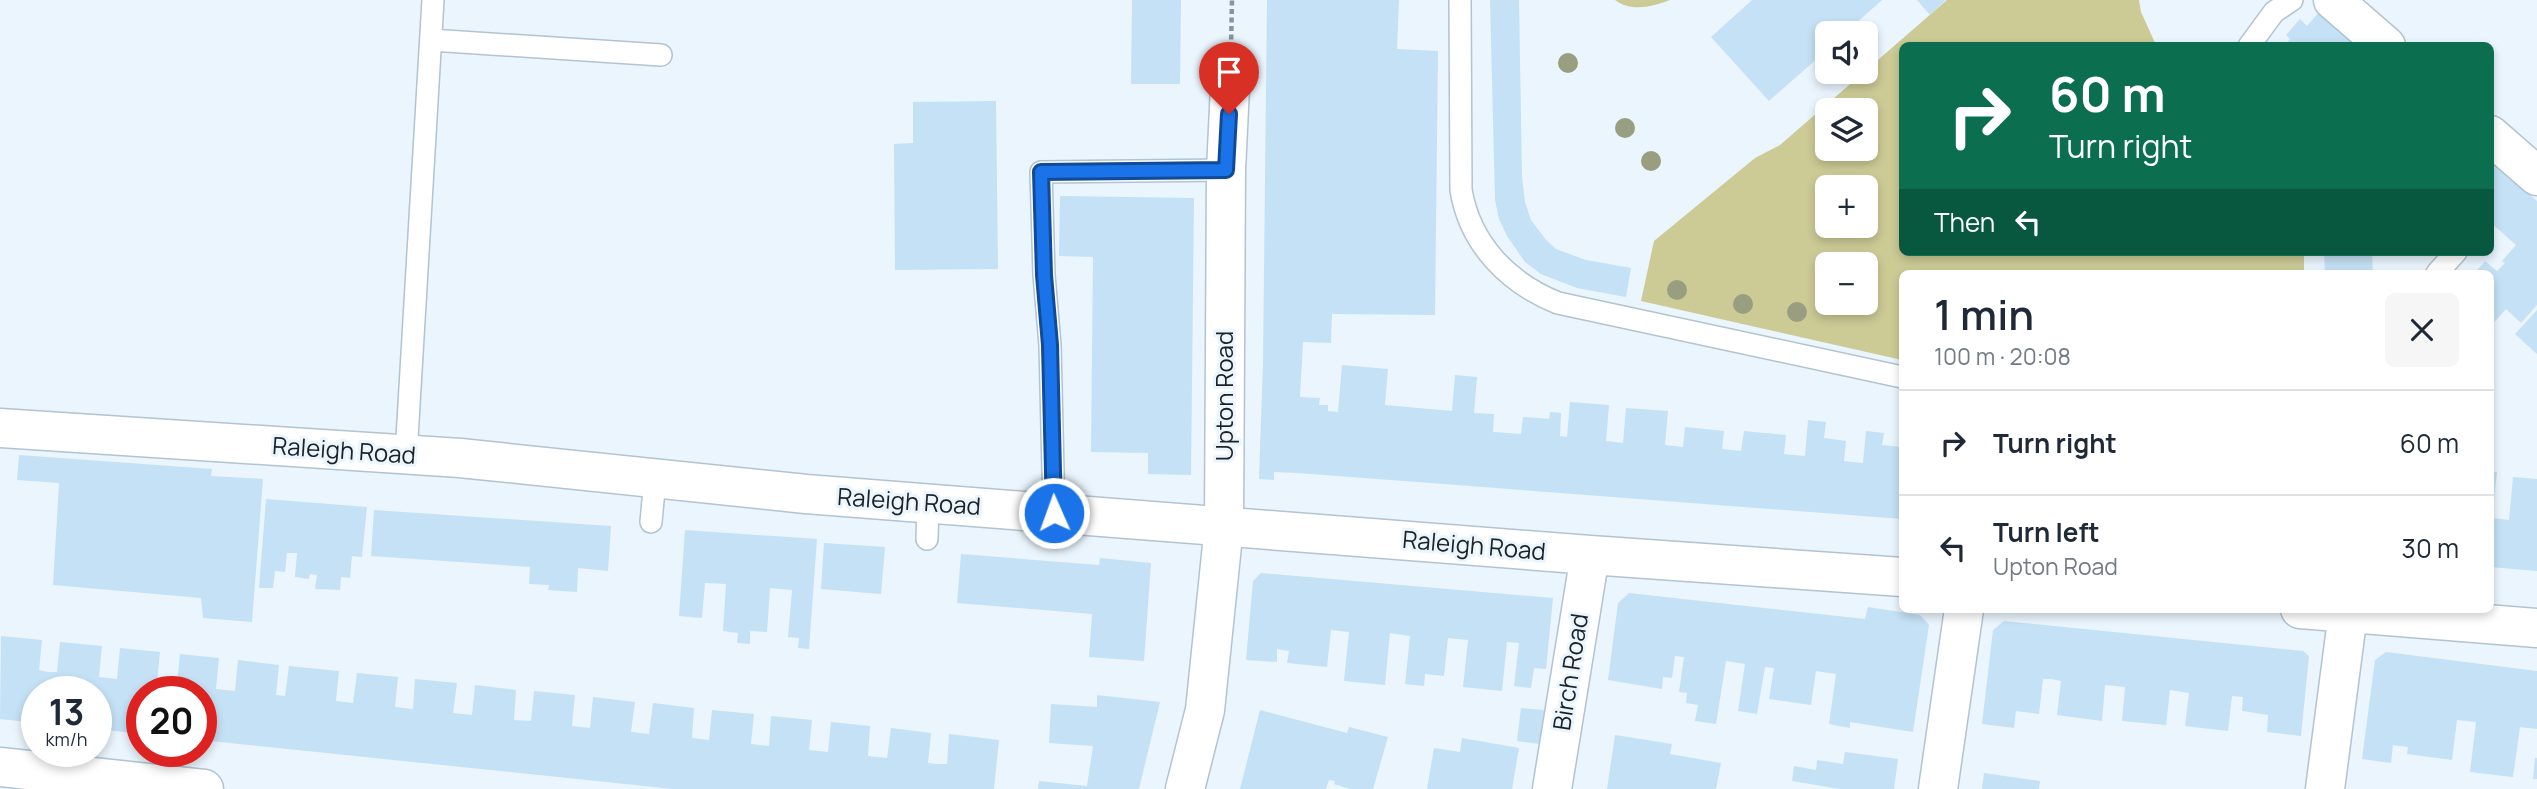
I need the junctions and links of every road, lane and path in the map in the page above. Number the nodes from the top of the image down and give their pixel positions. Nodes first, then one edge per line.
1 (433, 0) edge
2 (1232, 0) edge
3 (1460, 0) edge
4 (2292, 0) edge
5 (2333, 0) edge
6 (431, 40) junction
7 (2252, 42) edge
8 (2381, 42) edge
9 (661, 55) dead end
10 (1230, 87) joint
11 (2494, 138) edge
12 (1226, 170) junction
13 (2537, 176) edge
14 (2452, 256) edge
15 (2440, 270) edge
16 (1899, 376) edge
17 (0, 428) edge
18 (406, 455) junction
19 (655, 479) junction
20 (1054, 513) junction
21 (651, 522) dead end
22 (1224, 526) junction
23 (1590, 555) junction
24 (1899, 577) edge
25 (1963, 613) edge
26 (2348, 613) joint
27 (2537, 628) edge
28 (0, 768) edge
29 (204, 789) edge
30 (1185, 789) edge
31 (1552, 789) edge
32 (1938, 789) edge
33 (2325, 789) edge

1 - 6 lane
2 - 10 path
3 - 16 lane
4 - 7 lane
5 - 8 street
6 - 9 lane
6 - 18 lane
10 - 12 street, Upton Road
11 - 13 street
12 - 20 lane
12 - 22 street, Upton Road
14 - 15 lane
17 - 18 street, Raleigh Road
18 - 19 street, Raleigh Road
19 - 20 street, Raleigh Road
19 - 21 lane
20 - 22 street, Raleigh Road
22 - 23 street, Raleigh Road
22 - 30 street, Upton Road
23 - 24 street, Raleigh Road
23 - 31 street, Birch Road
25 - 32 street
26 - 27 street
26 - 33 street
28 - 29 street

